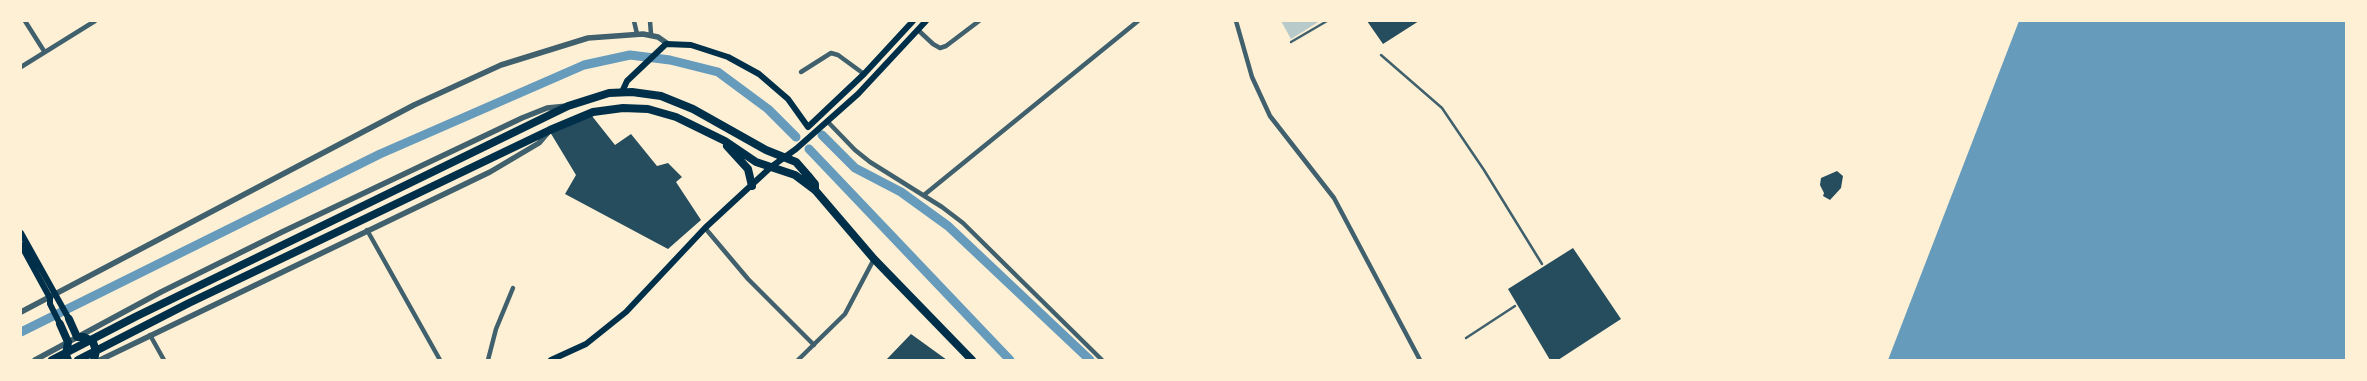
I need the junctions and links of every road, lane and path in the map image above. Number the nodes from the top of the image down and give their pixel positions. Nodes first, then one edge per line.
1 (25, 21) edge
2 (95, 21) edge
3 (634, 21) edge
4 (650, 21) edge
5 (913, 21) edge
6 (926, 21) edge
7 (979, 21) edge
8 (1138, 21) edge
9 (1236, 21) edge
10 (1327, 21) edge
11 (918, 30) junction
12 (637, 34) junction
13 (651, 34) junction
14 (1291, 42) dead end
15 (668, 44) junction
16 (44, 51) junction
17 (1381, 55) dead end
18 (21, 67) edge
19 (801, 72) dead end
20 (864, 74) junction
21 (622, 92) junction
22 (568, 106) junction
23 (827, 121) junction
24 (550, 130) junction
25 (722, 140) junction
26 (781, 156) junction
27 (771, 167) junction
28 (752, 186) junction
29 (816, 190) junction
30 (924, 195) junction
31 (705, 228) junction
32 (367, 230) junction
33 (21, 232) edge
34 (21, 245) edge
35 (874, 259) junction
36 (1542, 264) dead end
37 (514, 288) dead end
38 (53, 299) junction
39 (1515, 306) dead end
40 (21, 312) edge
41 (69, 319) joint
42 (60, 324) joint
43 (150, 334) junction
44 (77, 337) junction
45 (1466, 338) dead end
46 (68, 342) junction
47 (814, 345) junction
48 (35, 360) edge
49 (52, 360) edge
50 (68, 360) edge
51 (78, 360) edge
52 (94, 360) edge
53 (100, 360) edge
54 (164, 360) edge
55 (440, 360) edge
56 (488, 360) edge
57 (550, 360) edge
58 (798, 360) edge
59 (972, 360) edge
60 (1102, 360) edge
61 (1420, 360) edge

1 - 16 street
2 - 16 street
3 - 12 street
4 - 13 street
5 - 20 main road
6 - 11 main road
7 - 11 street
8 - 30 street
9 - 61 street
10 - 14 lane
11 - 23 main road
12 - 13 street
12 - 38 street
13 - 15 street
15 - 20 main road
15 - 21 main road
16 - 18 street
17 - 36 lane
19 - 20 street
21 - 22 highway
21 - 26 highway
22 - 44 street
22 - 49 highway
23 - 26 main road
23 - 30 street
24 - 25 highway
24 - 32 street
24 - 51 highway
25 - 27 highway
25 - 28 highway
26 - 27 main road
26 - 29 highway
27 - 28 main road
27 - 29 highway
28 - 31 main road
29 - 35 highway
30 - 60 street
31 - 47 street
31 - 57 main road
32 - 43 street
32 - 55 street
33 - 38 main road
34 - 38 main road
35 - 47 street
35 - 59 highway
37 - 56 street
38 - 40 street
38 - 41 main road
38 - 42 main road
39 - 45 lane
41 - 44 highway
42 - 46 highway
43 - 53 street
43 - 54 street
44 - 46 street
44 - 52 highway
46 - 48 street
46 - 50 highway
47 - 58 street

